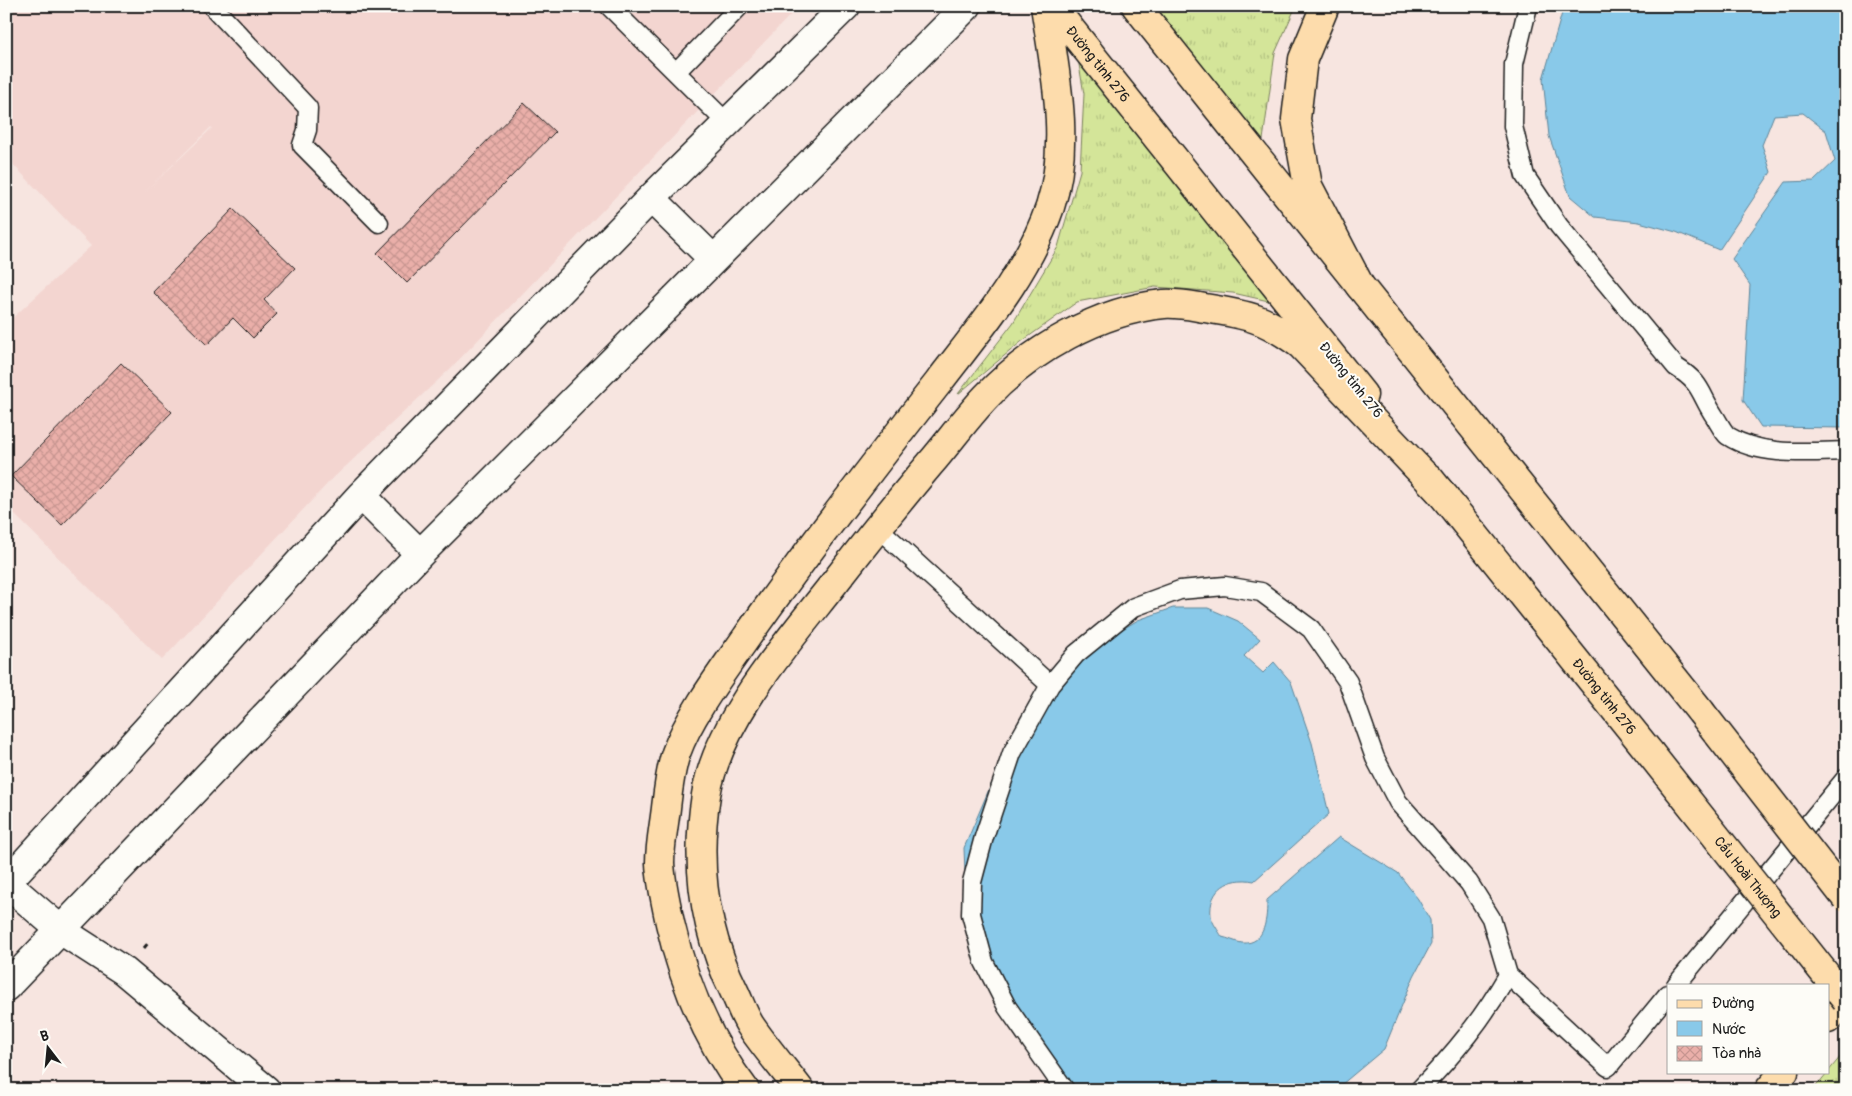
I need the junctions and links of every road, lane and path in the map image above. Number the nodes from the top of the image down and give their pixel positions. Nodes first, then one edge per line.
1 (212, 6) edge
2 (609, 6) edge
3 (740, 6) edge
4 (846, 6) edge
5 (967, 6) edge
6 (1044, 6) edge
7 (1052, 6) edge
8 (1136, 6) edge
9 (1325, 6) edge
10 (1528, 6) edge
11 (676, 72) junction
12 (727, 123) junction
13 (651, 198) junction
14 (379, 223) dead end
15 (712, 259) junction
16 (1360, 286) junction
17 (1846, 451) edge
18 (360, 495) junction
19 (1445, 497) junction
20 (877, 527) junction
21 (420, 554) junction
22 (1050, 685) junction
23 (1650, 753) joint
24 (1846, 778) edge
25 (6, 883) edge
26 (1846, 898) edge
27 (62, 931) junction
28 (1508, 975) junction
29 (1677, 984) edge
30 (6, 987) edge
31 (1667, 995) edge
32 (1846, 999) edge
33 (1830, 1017) edge
34 (1782, 1074) edge
35 (266, 1090) edge
36 (745, 1090) edge
37 (800, 1090) edge
38 (1065, 1090) edge
39 (1418, 1090) edge
40 (1769, 1090) edge

1 - 14 lane
2 - 11 lane
3 - 11 lane
4 - 12 street
5 - 15 street
6 - 36 main road
7 - 19 main road, Đường tỉnh 276
8 - 16 main road
9 - 16 main road
10 - 17 lane
11 - 12 lane
12 - 13 street
13 - 15 street
13 - 18 street
15 - 21 street
16 - 26 main road, bridge
18 - 21 street
18 - 25 street
19 - 20 main road
19 - 23 main road, Đường tỉnh 276
20 - 22 lane
20 - 37 main road
21 - 27 street
22 - 28 lane
22 - 38 lane
23 - 32 main road, Cầu Hoài Thượng, bridge
24 - 29 lane
25 - 27 street
27 - 30 street
27 - 35 street
28 - 31 lane
28 - 39 lane
32 - 33 main road
34 - 40 main road

